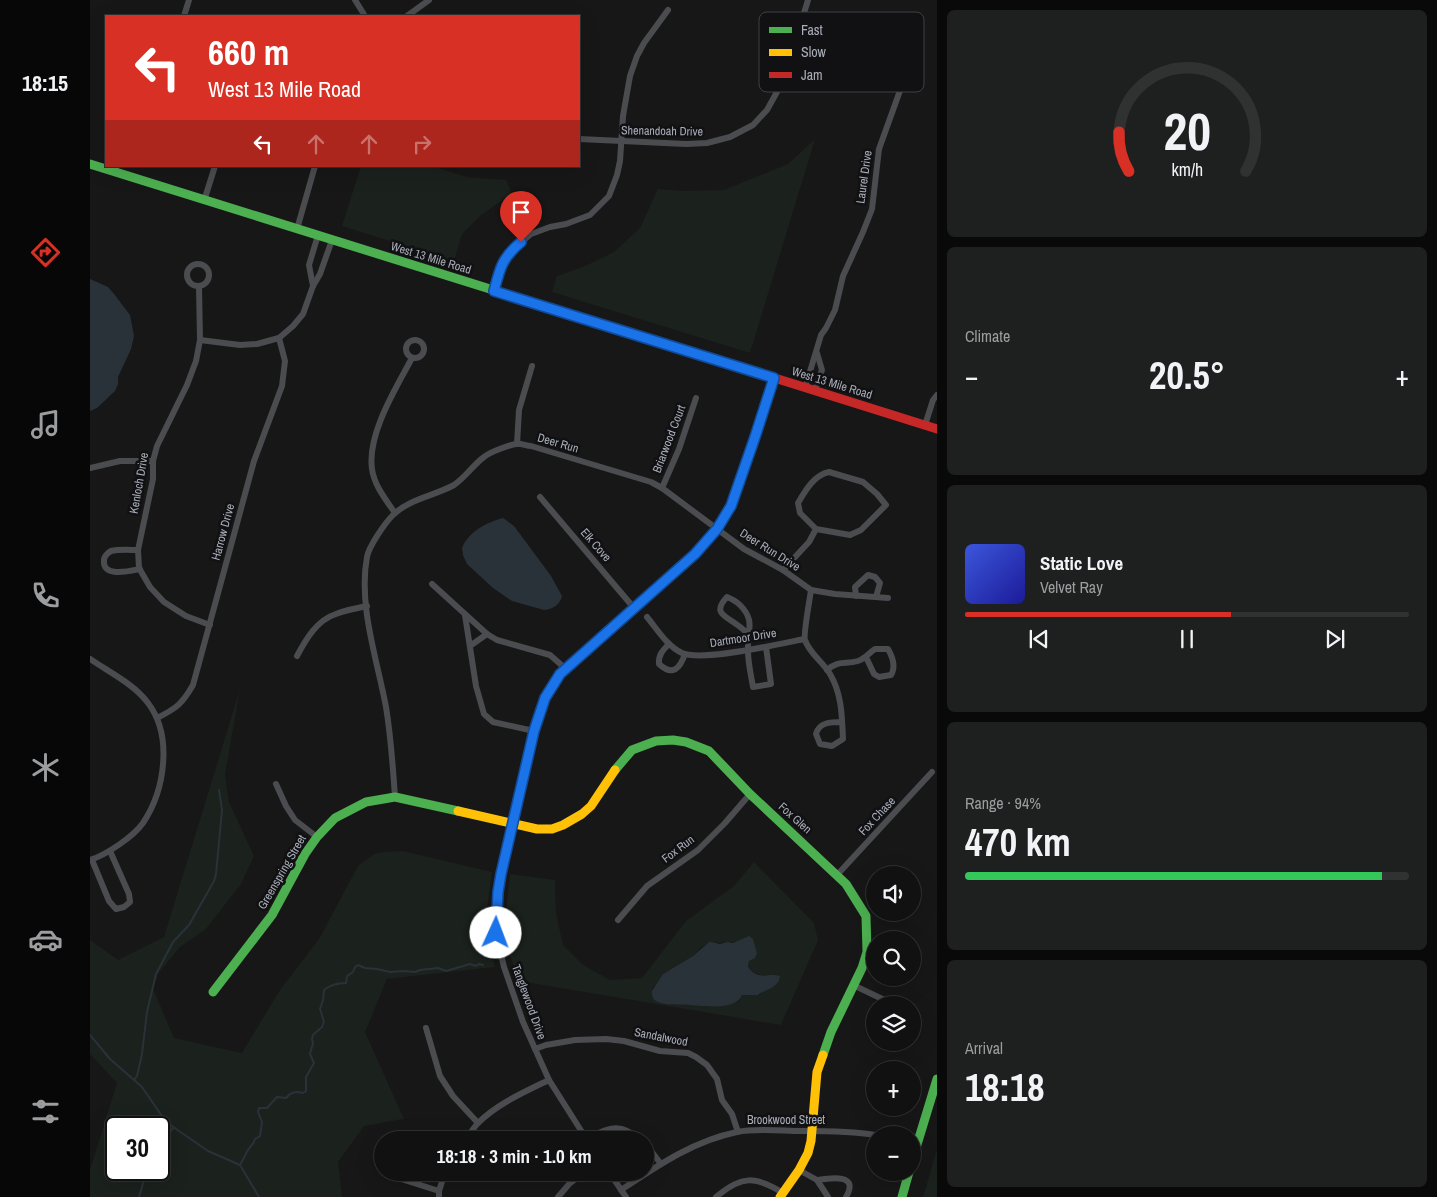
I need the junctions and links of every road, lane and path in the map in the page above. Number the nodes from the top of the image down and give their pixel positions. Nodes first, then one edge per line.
1 (189, 0) edge
2 (355, 0) edge
3 (429, 0) edge
4 (808, 0) edge
5 (668, 10) dead end
6 (804, 12) edge
7 (184, 15) edge
8 (364, 15) edge
9 (408, 15) edge
10 (777, 92) edge
11 (899, 92) edge
12 (580, 139) edge
13 (621, 141) junction
14 (90, 164) edge
15 (105, 167) edge
16 (215, 167) edge
17 (315, 167) edge
18 (118, 169) edge
19 (204, 201) junction
20 (297, 229) junction
21 (318, 236) junction
22 (332, 240) junction
23 (199, 286) dead end
24 (313, 286) junction
25 (494, 291) junction
26 (279, 338) junction
27 (200, 340) junction
28 (817, 352) junction
29 (412, 358) dead end
30 (532, 366) dead end
31 (774, 378) junction
32 (805, 388) junction
33 (816, 390) junction
34 (937, 395) edge
35 (696, 398) dead end
36 (925, 425) junction
37 (936, 427) edge
38 (517, 444) junction
39 (153, 461) junction
40 (90, 468) edge
41 (662, 488) junction
42 (540, 497) dead end
43 (395, 513) junction
44 (717, 529) junction
45 (816, 529) junction
46 (138, 550) junction
47 (140, 569) junction
48 (783, 570) junction
49 (432, 584) dead end
50 (811, 590) junction
51 (856, 596) junction
52 (876, 597) junction
53 (888, 598) dead end
54 (366, 606) junction
55 (634, 608) junction
56 (465, 615) junction
57 (647, 617) dead end
58 (210, 625) junction
59 (487, 634) junction
60 (749, 635) junction
61 (804, 639) junction
62 (669, 644) junction
63 (470, 646) junction
64 (766, 647) junction
65 (748, 649) junction
66 (685, 654) junction
67 (297, 656) dead end
68 (866, 657) junction
69 (93, 661) edge
70 (90, 669) edge
71 (566, 669) junction
72 (827, 670) junction
73 (157, 718) junction
74 (842, 722) junction
75 (534, 731) junction
76 (932, 772) dead end
77 (276, 784) dead end
78 (750, 794) junction
79 (395, 797) junction
80 (512, 824) junction
81 (317, 837) junction
82 (110, 851) junction
83 (91, 860) edge
84 (837, 875) junction
85 (618, 920) dead end
86 (853, 985) junction
87 (213, 992) dead end
88 (876, 996) edge
89 (426, 1028) dead end
90 (535, 1049) junction
91 (937, 1078) edge
92 (549, 1080) junction
93 (478, 1123) junction
94 (921, 1127) edge
95 (472, 1131) edge
96 (582, 1131) edge
97 (602, 1131) edge
98 (627, 1131) edge
99 (812, 1131) junction
100 (738, 1132) junction
101 (866, 1134) edge
102 (654, 1155) edge
103 (661, 1164) junction
104 (799, 1170) junction
105 (817, 1180) junction
106 (405, 1181) edge
107 (443, 1181) edge
108 (573, 1181) edge
109 (615, 1181) edge
110 (906, 1181) edge
111 (621, 1190) junction
112 (439, 1194) edge
113 (781, 1195) edge
114 (558, 1197) edge
115 (626, 1197) edge
116 (716, 1197) edge
117 (828, 1197) edge
118 (846, 1197) edge
119 (902, 1197) edge

1 - 7 street
2 - 8 street
3 - 9 street
4 - 6 street, Shenandoah Drive
5 - 13 street
10 - 13 street, Shenandoah Drive
11 - 28 street, Laurel Drive
12 - 13 street, Shenandoah Drive
13 - 25 street
14 - 15 street, West 13 Mile Road
16 - 19 street
17 - 20 street
18 - 19 street, West 13 Mile Road
19 - 20 street, West 13 Mile Road
20 - 21 street, West 13 Mile Road
21 - 22 street, West 13 Mile Road
21 - 24 street
22 - 24 street
22 - 25 street, West 13 Mile Road
23 - 27 street, Kenloch Drive
24 - 26 street
25 - 31 street, West 13 Mile Road
26 - 27 street
26 - 58 street, Harrow Drive
27 - 39 street, Kenloch Drive
28 - 32 street, Laurel Drive
28 - 33 street, Laurel Drive
29 - 43 street
30 - 38 street
31 - 32 street, West 13 Mile Road
31 - 44 street, Tanglewood Drive
32 - 33 street, West 13 Mile Road
33 - 36 street, West 13 Mile Road
34 - 36 street
35 - 41 street, Briarwood Court
36 - 37 street, West 13 Mile Road
38 - 41 street, Deer Run
38 - 43 street, Deer Run
39 - 40 street
39 - 46 street, Kenloch Drive
41 - 44 street, Deer Run
42 - 55 street, Elk Cove
43 - 54 street, Deer Run
44 - 48 street, Deer Run Drive
44 - 55 street, Tanglewood Drive
45 - 45 street
45 - 48 street
46 - 47 street, Kenloch Drive
46 - 47 street
47 - 58 street, Kenloch Drive
48 - 50 street, Deer Run Drive
49 - 56 street
50 - 51 street, Deer Run Drive
50 - 61 street
51 - 52 street, Deer Run Drive
51 - 52 street
52 - 53 street, Deer Run Drive
54 - 67 street
54 - 79 street, Deer Run
55 - 71 street, Tanglewood Drive
56 - 59 street
56 - 63 street
57 - 62 street, Dartmoor Drive
58 - 73 street, Harrow Drive
59 - 63 street
59 - 71 street
60 - 60 street
60 - 65 street
61 - 64 street, Dartmoor Drive
61 - 72 street
62 - 66 street, Dartmoor Drive
62 - 66 street
63 - 75 street
64 - 65 street, Dartmoor Drive
64 - 65 street
65 - 66 street, Dartmoor Drive
68 - 68 street
68 - 72 street
69 - 70 street
69 - 73 street
71 - 75 street, Tanglewood Drive
72 - 74 street
73 - 82 street
74 - 74 street
75 - 80 street, Tanglewood Drive
76 - 84 street, Fox Chase
77 - 81 street
78 - 80 street, Fox Glen
78 - 84 street, Fox Glen
78 - 85 street, Fox Run
79 - 80 street, Greenspring Street
79 - 81 street, Greenspring Street
80 - 90 street, Tanglewood Drive
81 - 87 street, Greenspring Street
82 - 83 street
82 - 83 street
84 - 86 street, Fox Glen
86 - 88 street
86 - 99 street, Fox Glen
89 - 93 street
90 - 92 street, Tanglewood Drive
90 - 100 street, Sandalwood
91 - 94 street
92 - 93 street
92 - 96 street, Tanglewood Drive
93 - 95 street
97 - 98 street
99 - 100 street, Brookwood Street
99 - 101 street, Brookwood Street
99 - 104 street, Fox Glen
100 - 103 street, Brookwood Street
102 - 103 street
103 - 111 street, Brookwood Street
104 - 105 street
104 - 113 street, Fox Glen
105 - 117 street
105 - 118 street
106 - 112 street
107 - 112 street
108 - 114 street
109 - 111 street
110 - 119 street
111 - 115 street
113 - 116 street

